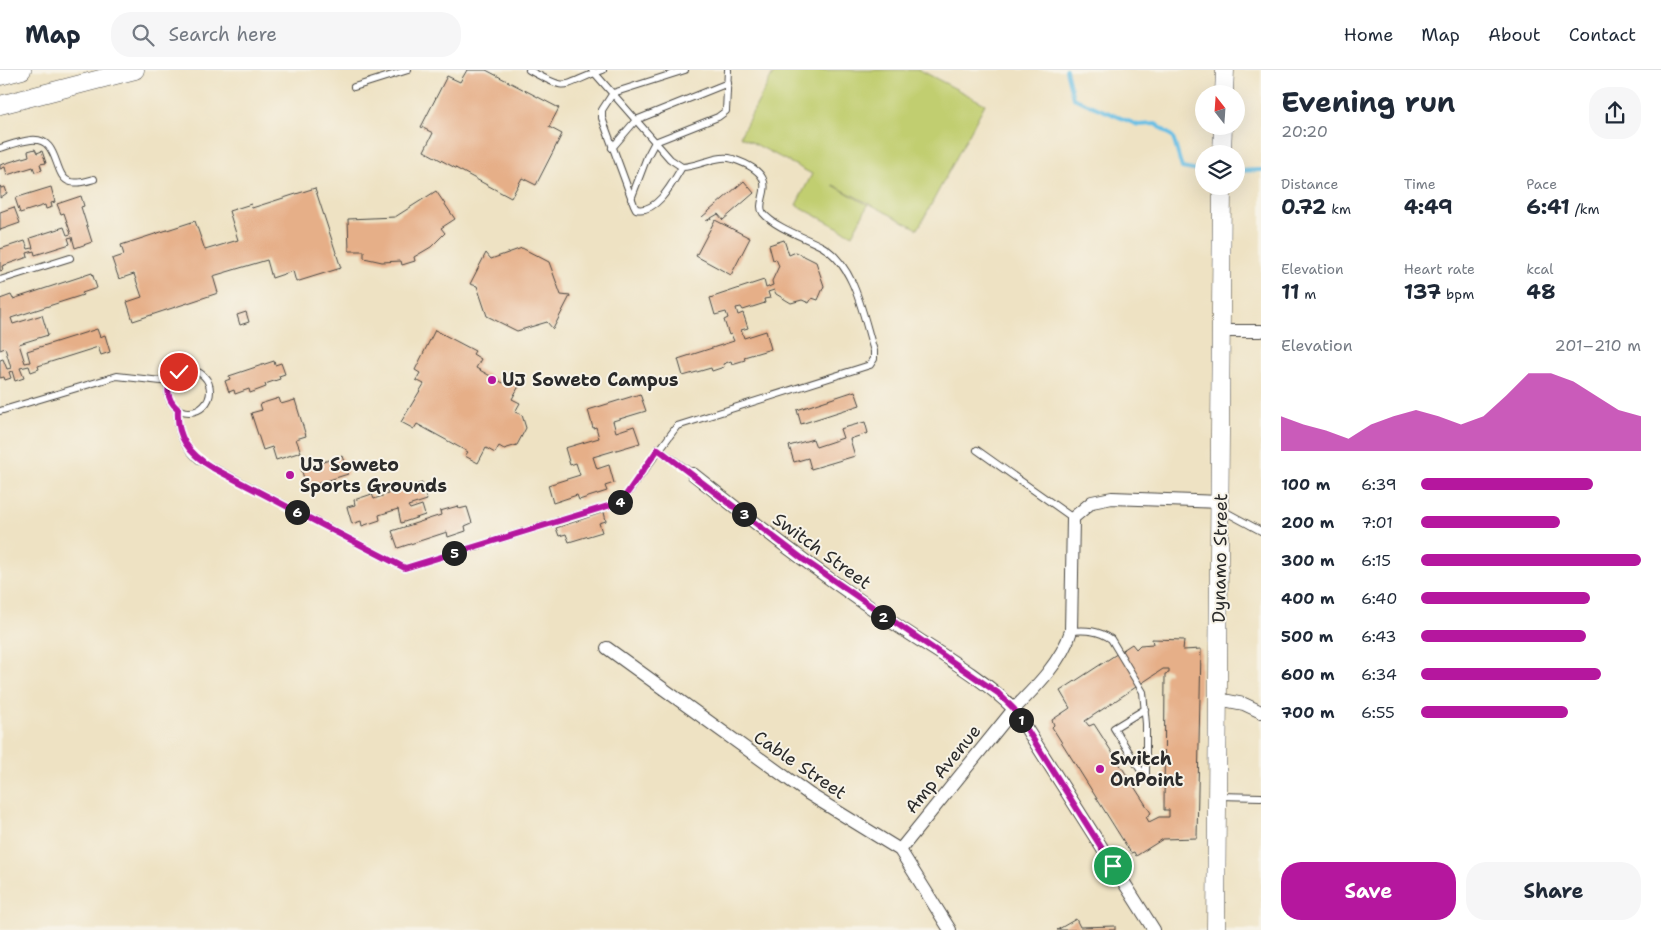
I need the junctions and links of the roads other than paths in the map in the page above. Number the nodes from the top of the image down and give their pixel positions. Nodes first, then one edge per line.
1 (6, 70) edge
2 (22, 70) edge
3 (135, 70) edge
4 (408, 70) edge
5 (529, 70) edge
6 (603, 70) edge
7 (685, 70) edge
8 (728, 70) edge
9 (1225, 70) edge
10 (594, 71) edge
11 (0, 75) edge
12 (728, 83) junction
13 (1224, 85) edge
14 (354, 87) dead end
15 (613, 93) junction
16 (0, 105) edge
17 (636, 120) junction
18 (655, 142) junction
19 (0, 148) edge
20 (612, 148) junction
21 (682, 167) junction
22 (94, 179) dead end
23 (1222, 195) edge
24 (631, 199) junction
25 (70, 258) dead end
26 (0, 280) edge
27 (1222, 331) junction
28 (1261, 331) edge
29 (170, 382) junction
30 (178, 409) junction
31 (0, 411) edge
32 (658, 449) junction
33 (977, 450) dead end
34 (693, 474) joint
35 (1221, 506) junction
36 (1074, 518) junction
37 (1261, 531) edge
38 (1071, 631) junction
39 (606, 648) dead end
40 (1218, 699) junction
41 (1145, 708) junction
42 (1014, 709) junction
43 (1261, 712) edge
44 (1217, 796) junction
45 (1261, 797) edge
46 (900, 850) junction
47 (950, 930) edge
48 (1154, 930) edge
49 (1216, 930) edge

1 - 11 lane
2 - 11 street
3 - 16 street
4 - 14 lane
5 - 10 lane
6 - 10 lane
7 - 15 lane
8 - 12 lane
9 - 13 street
10 - 15 lane
12 - 17 lane
12 - 18 lane
15 - 17 lane
15 - 20 lane
17 - 18 lane
17 - 20 lane
18 - 21 lane
18 - 24 lane
19 - 22 lane
20 - 24 lane
21 - 24 lane
21 - 32 lane
23 - 27 street, Dynamo Street
25 - 26 lane
27 - 28 street
27 - 35 street, Dynamo Street
29 - 30 lane
29 - 30 lane
29 - 31 lane
30 - 32 lane
32 - 34 lane
33 - 36 lane
34 - 42 street, Switch Street
35 - 36 street
35 - 37 lane
35 - 40 street, Dynamo Street
36 - 38 street
38 - 41 lane
38 - 42 street, Amp Avenue
39 - 46 street, Cable Street
40 - 43 street
40 - 44 street, Dynamo Street
41 - 41 lane
42 - 46 street, Amp Avenue
42 - 48 street, Switch Street
44 - 45 lane
44 - 49 street, Dynamo Street
46 - 47 street, Cable Street

